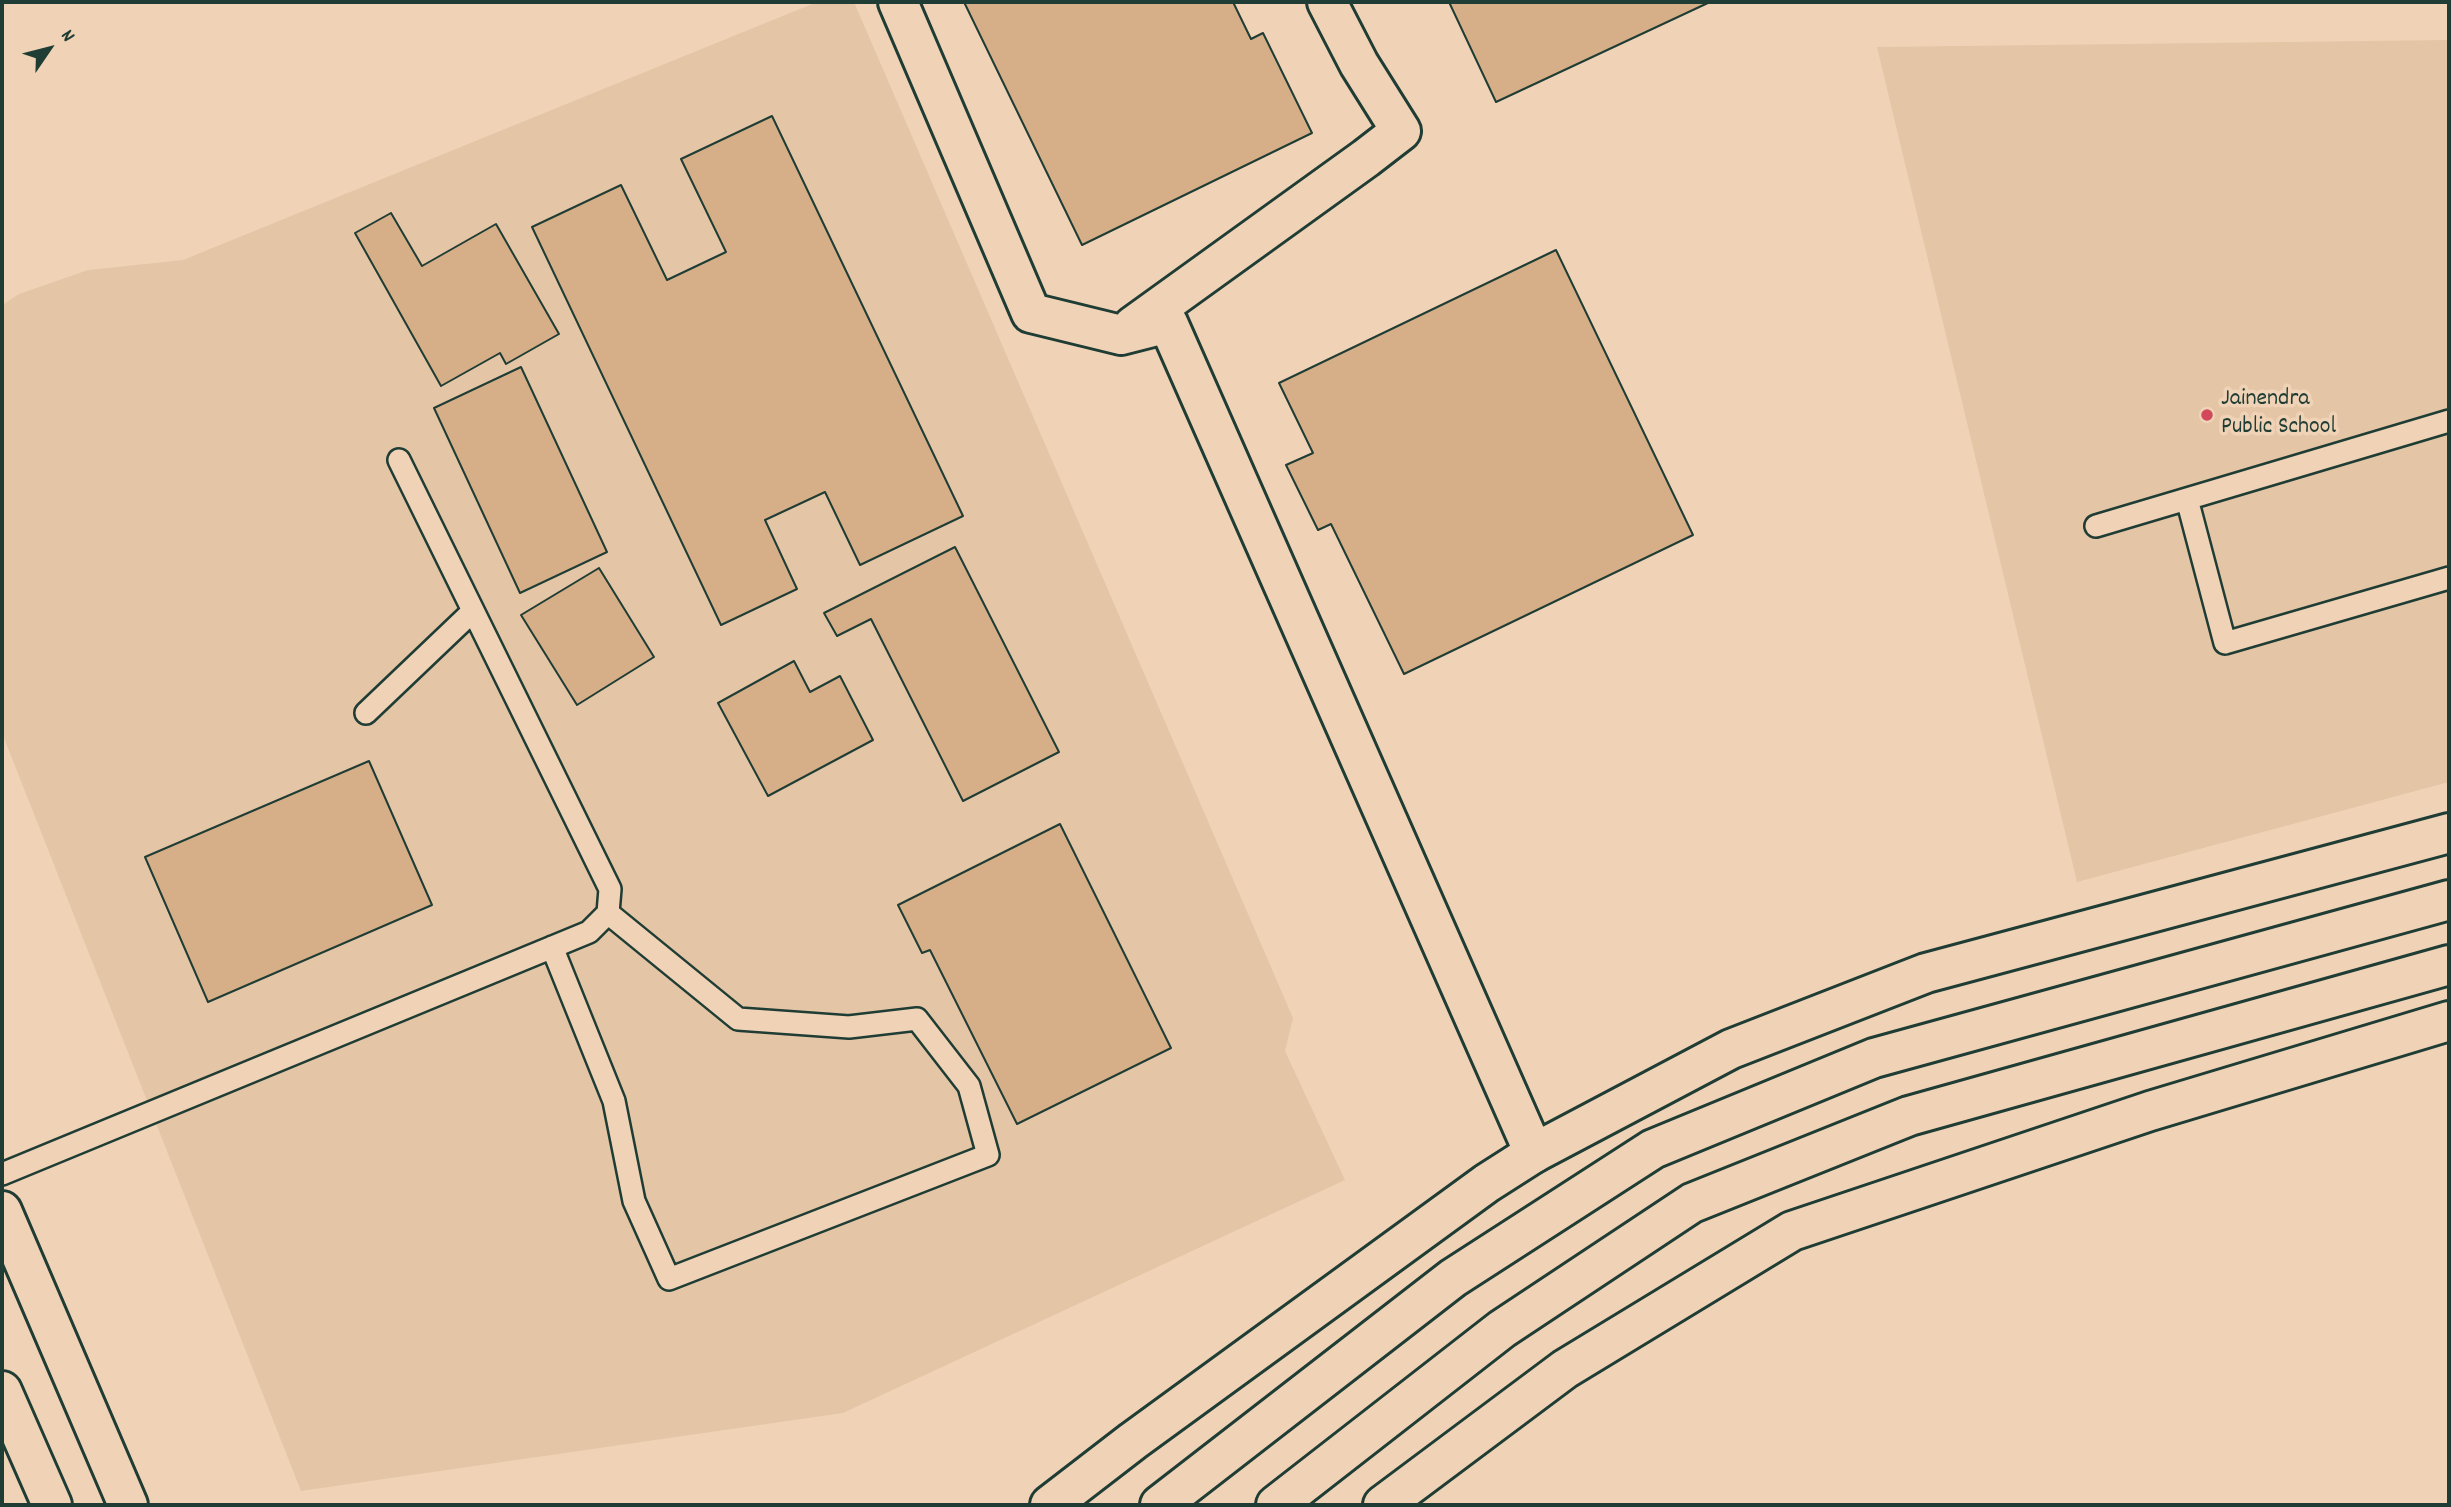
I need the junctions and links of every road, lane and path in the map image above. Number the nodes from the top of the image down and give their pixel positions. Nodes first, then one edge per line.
1 (898, 2) edge
2 (1327, 2) edge
3 (1121, 335) junction
4 (2449, 421) edge
5 (399, 460) dead end
6 (2187, 499) junction
7 (2096, 526) dead end
8 (2449, 578) edge
9 (473, 611) junction
10 (366, 713) dead end
11 (2449, 833) edge
12 (2449, 900) edge
13 (608, 914) junction
14 (552, 947) junction
15 (2449, 965) edge
16 (2449, 1021) edge
17 (1534, 1153) junction
18 (2, 1174) edge
19 (2, 1211) edge
20 (2, 1391) edge
21 (52, 1505) edge
22 (128, 1505) edge
23 (1050, 1505) edge
24 (1160, 1505) edge
25 (1276, 1505) edge
26 (1383, 1505) edge

1 - 3 main road
2 - 3 main road
3 - 17 main road
4 - 6 lane
5 - 9 lane
6 - 7 lane
6 - 8 lane
9 - 10 lane
9 - 13 lane
11 - 17 main road
12 - 24 main road
13 - 14 lane
13 - 14 lane
14 - 18 lane
15 - 25 main road
16 - 26 main road
17 - 23 main road
19 - 22 main road
20 - 21 main road

